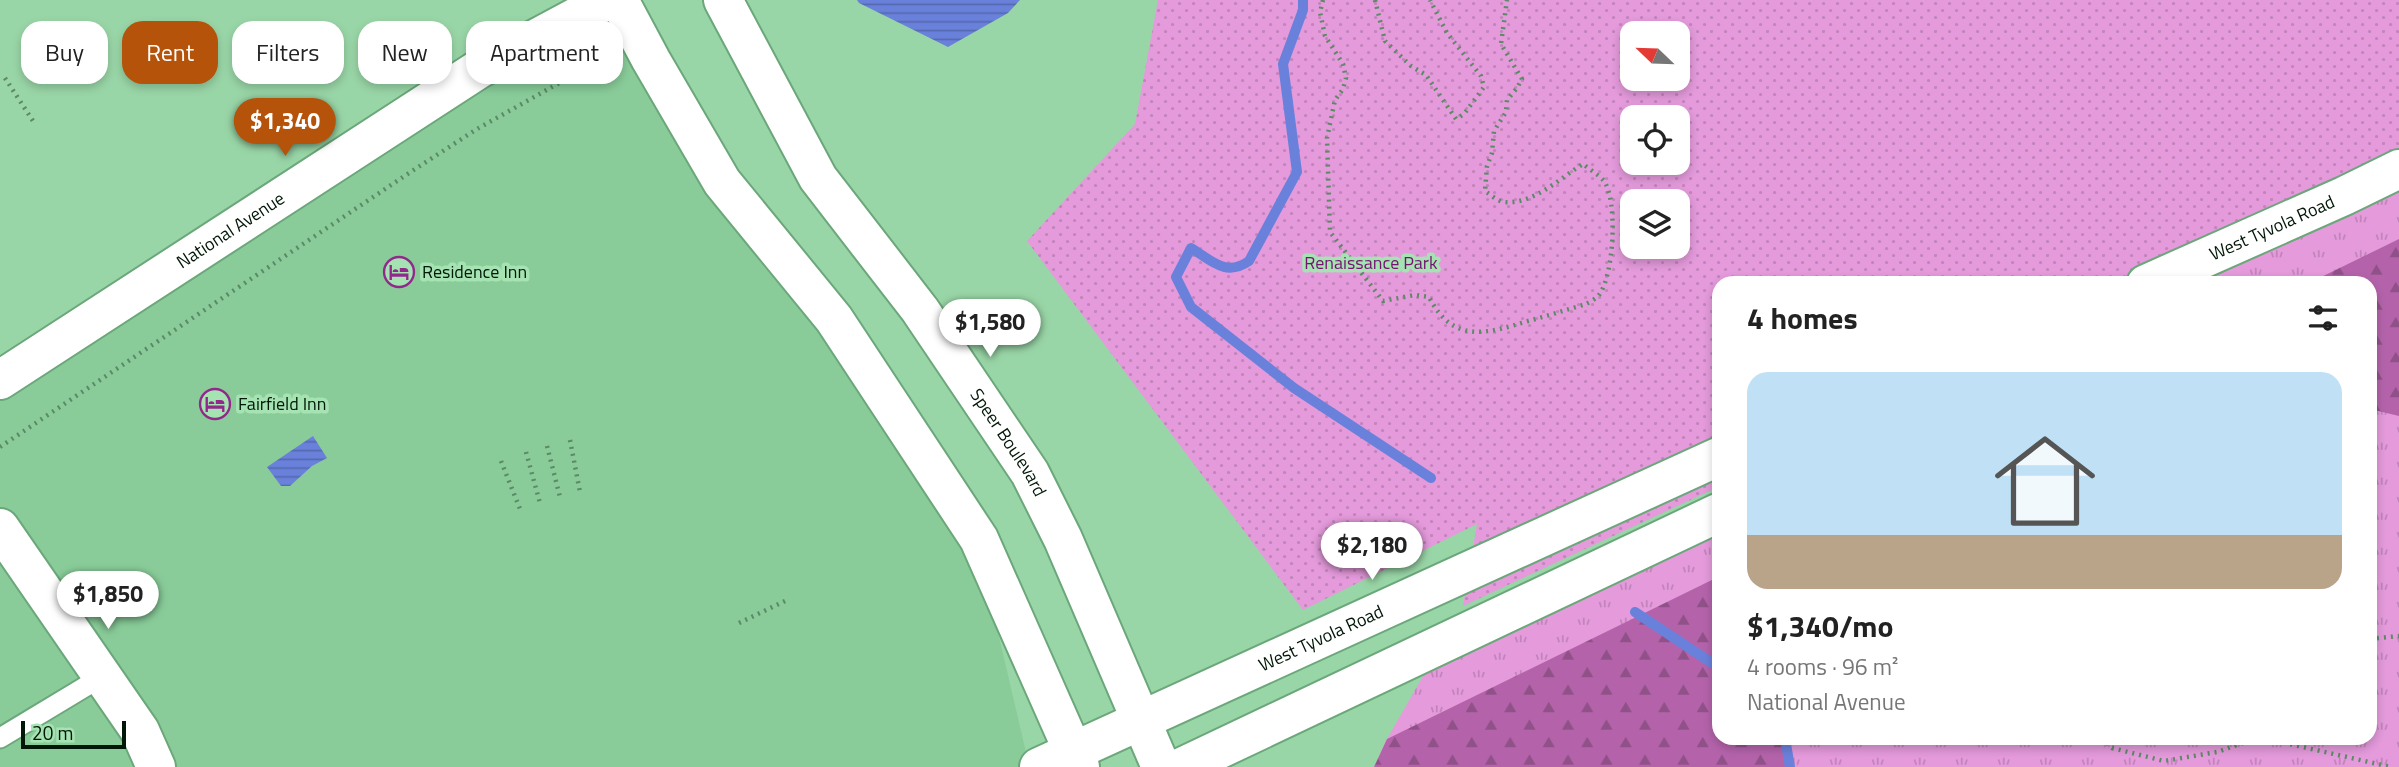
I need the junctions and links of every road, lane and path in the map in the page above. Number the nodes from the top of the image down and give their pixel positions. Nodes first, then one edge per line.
1 (608, 0) edge
2 (619, 0) edge
3 (723, 0) edge
4 (1323, 0) edge
5 (1375, 0) edge
6 (1430, 0) edge
7 (1507, 0) edge
8 (5, 78) dead end
9 (558, 84) edge
10 (33, 121) dead end
11 (2399, 169) edge
12 (2164, 276) edge
13 (0, 380) edge
14 (570, 440) dead end
15 (547, 446) dead end
16 (0, 447) edge
17 (526, 452) dead end
18 (1712, 460) edge
19 (501, 461) dead end
20 (580, 492) dead end
21 (560, 497) dead end
22 (540, 503) dead end
23 (520, 509) dead end
24 (1712, 516) edge
25 (0, 528) edge
26 (785, 601) dead end
27 (739, 624) dead end
28 (2399, 636) edge
29 (2377, 638) edge
30 (103, 676) junction
31 (1142, 722) junction
32 (0, 738) edge
33 (2109, 745) edge
34 (2235, 745) edge
35 (2294, 745) edge
36 (1077, 760) edge
37 (156, 767) edge
38 (1039, 767) edge
39 (1161, 767) edge
40 (1182, 767) edge
41 (2391, 767) edge

1 - 13 street, National Avenue
2 - 36 street
3 - 31 street, Speer Boulevard
4 - 7 path
5 - 6 path
8 - 10 path
9 - 16 path
11 - 12 street, West Tyvola Road
14 - 20 path
15 - 21 path
17 - 22 path
18 - 31 street, West Tyvola Road
19 - 23 path
24 - 40 street
25 - 30 street
26 - 27 path
28 - 29 path
30 - 32 lane
30 - 37 street
31 - 36 street, West Tyvola Road
31 - 39 street, Speer Boulevard
33 - 34 path
35 - 41 path
36 - 38 street, West Tyvola Road

